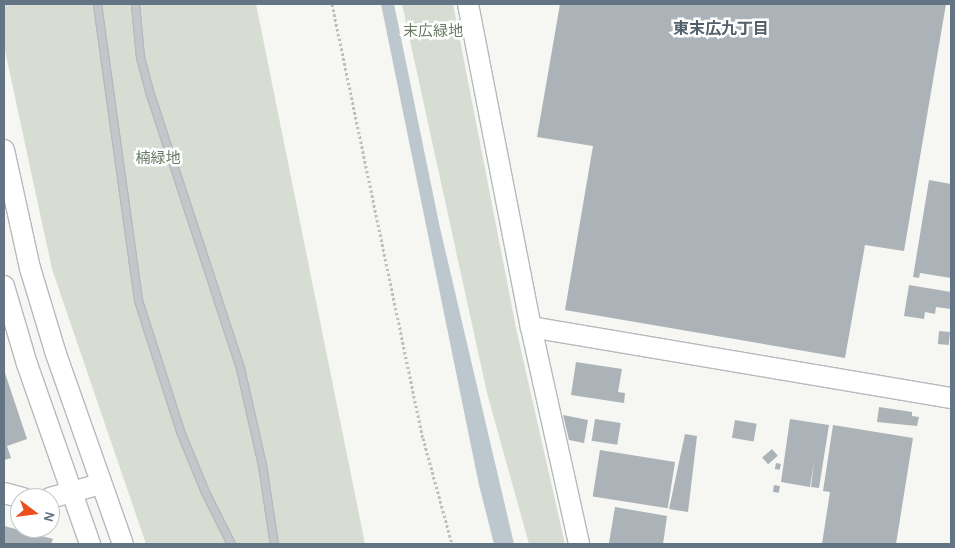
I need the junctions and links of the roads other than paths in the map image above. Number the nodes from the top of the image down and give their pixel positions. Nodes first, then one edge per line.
1 (97, 4) edge
2 (135, 4) edge
3 (468, 4) edge
4 (4, 150) edge
5 (4, 286) edge
6 (531, 327) junction
7 (951, 398) edge
8 (102, 484) junction
9 (72, 492) junction
10 (60, 495) edge
11 (90, 544) edge
12 (123, 544) edge
13 (231, 544) edge
14 (274, 544) edge
15 (579, 544) edge

1 - 13 lane
2 - 14 lane
3 - 6 street
4 - 8 street
5 - 9 street
6 - 7 street
6 - 15 street
8 - 9 street
8 - 12 street
9 - 10 street
9 - 11 street

